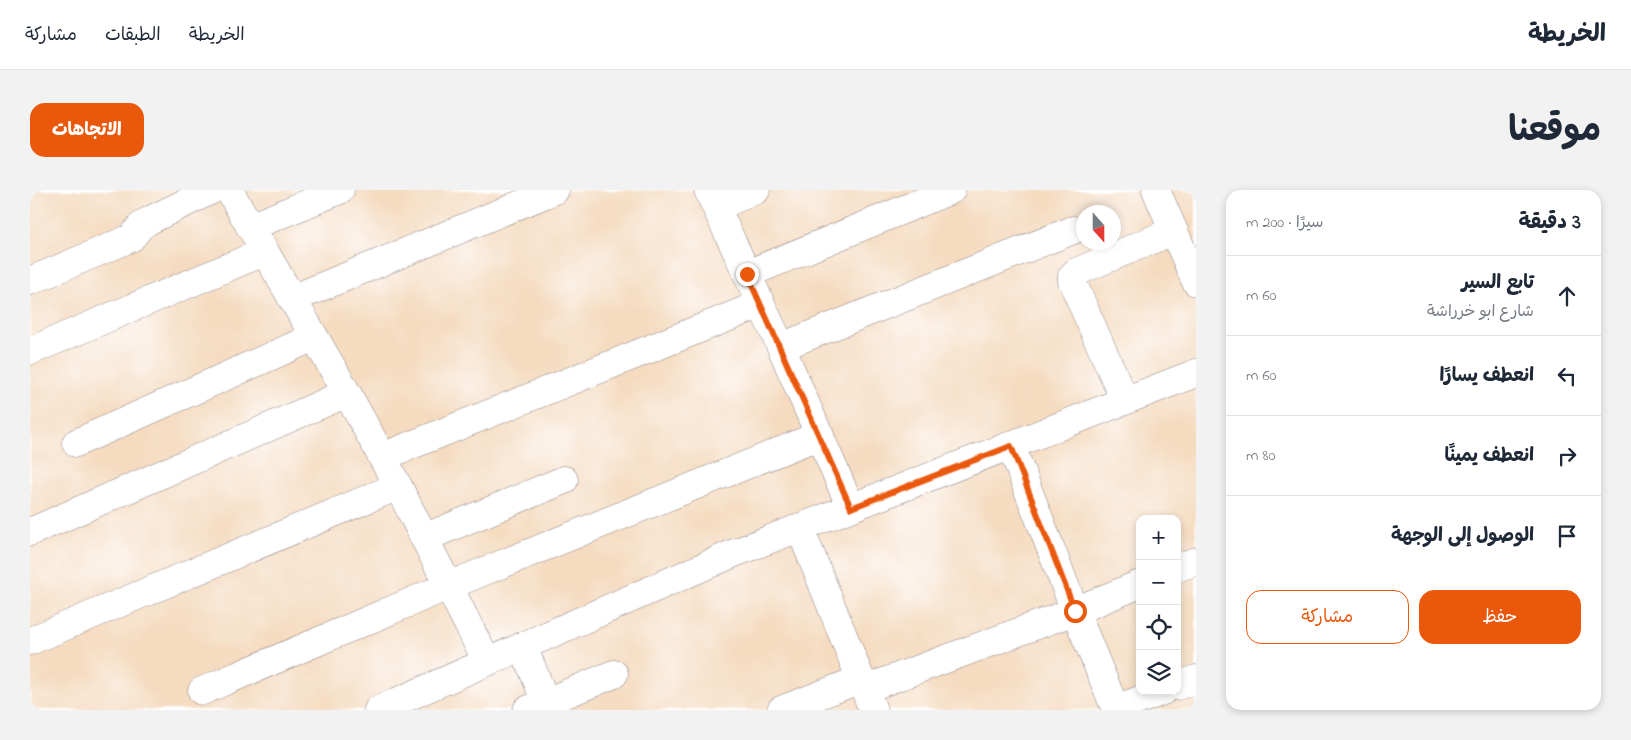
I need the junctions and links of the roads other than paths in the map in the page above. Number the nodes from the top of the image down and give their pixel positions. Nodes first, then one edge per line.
1 (340, 190) edge
2 (555, 190) edge
3 (756, 190) edge
4 (951, 190) edge
5 (1156, 190) edge
6 (227, 191) edge
7 (712, 198) edge
8 (250, 227) junction
9 (1073, 230) dead end
10 (1173, 231) junction
11 (264, 252) junction
12 (747, 274) junction
13 (30, 281) edge
14 (1196, 282) edge
15 (292, 299) junction
16 (761, 304) junction
17 (314, 336) junction
18 (781, 347) junction
19 (30, 352) edge
20 (1196, 372) edge
21 (348, 393) junction
22 (1124, 401) junction
23 (820, 435) junction
24 (76, 443) dead end
25 (1011, 446) junction
26 (382, 456) junction
27 (564, 480) dead end
28 (398, 486) junction
29 (851, 508) junction
30 (800, 528) junction
31 (30, 532) edge
32 (424, 538) junction
33 (1196, 560) edge
34 (1181, 566) edge
35 (448, 586) junction
36 (1136, 586) edge
37 (1075, 611) junction
38 (30, 641) edge
39 (523, 646) junction
40 (487, 662) junction
41 (614, 674) dead end
42 (1196, 679) edge
43 (1181, 685) edge
44 (202, 691) dead end
45 (867, 693) edge
46 (1153, 695) edge
47 (541, 707) edge
48 (1116, 709) edge
49 (378, 710) edge
50 (781, 710) edge

1 - 8 street
2 - 15 street
3 - 7 street
4 - 12 street
5 - 10 street
6 - 8 street
6 - 13 street
7 - 12 street
8 - 11 street
9 - 18 street
10 - 14 street
10 - 22 street
11 - 15 street
11 - 19 street
12 - 16 street
15 - 17 street
16 - 18 street
16 - 26 street
17 - 21 street
17 - 24 street
18 - 23 street
20 - 22 street
21 - 26 street
21 - 31 street
22 - 25 street
23 - 29 street
23 - 35 street
25 - 29 street
25 - 37 street
26 - 28 street
27 - 32 street
28 - 32 street
28 - 38 street
29 - 30 street
30 - 39 street
30 - 45 street
32 - 35 street
33 - 34 street
35 - 40 street
35 - 44 street
36 - 37 street
37 - 45 street
37 - 48 street
39 - 40 street
39 - 47 street
40 - 49 street
41 - 47 street
42 - 43 street
45 - 50 street
46 - 48 street

